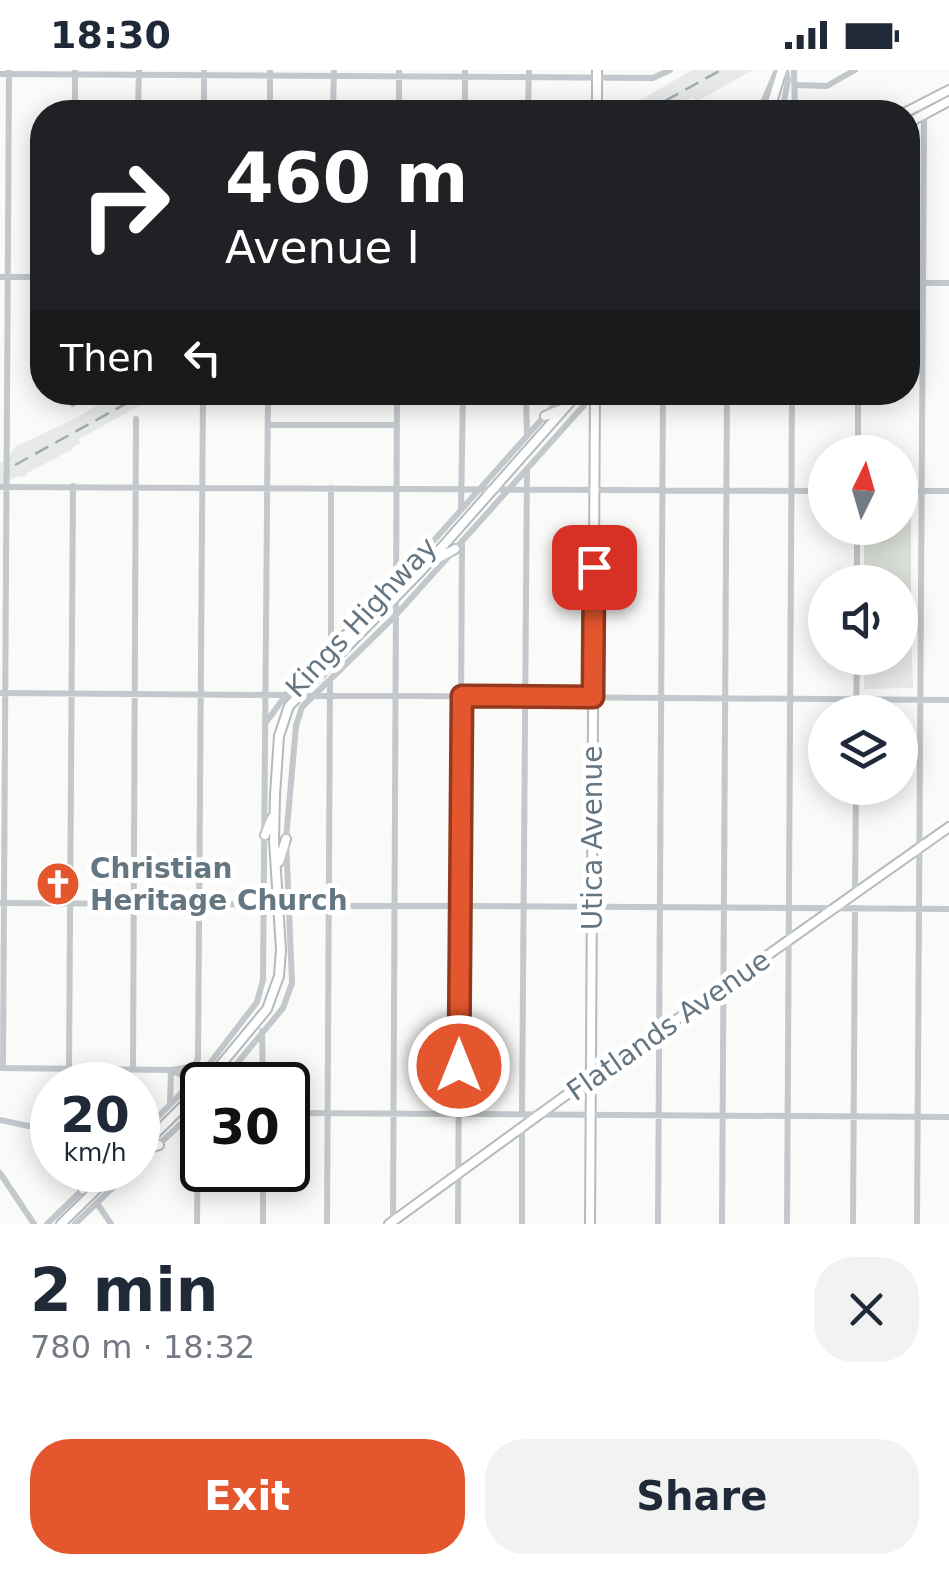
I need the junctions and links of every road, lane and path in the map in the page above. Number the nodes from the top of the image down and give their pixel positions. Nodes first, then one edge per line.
1 (782, 70) edge
2 (794, 70) edge
3 (855, 70) edge
4 (667, 71) edge
5 (75, 72) edge
6 (138, 72) edge
7 (6, 73) edge
8 (204, 73) edge
9 (270, 73) edge
10 (333, 73) edge
11 (399, 73) edge
12 (465, 73) edge
13 (529, 74) edge
14 (597, 74) edge
15 (796, 86) junction
16 (949, 90) edge
17 (75, 100) edge
18 (138, 100) edge
19 (204, 100) edge
20 (270, 100) edge
21 (333, 100) edge
22 (399, 100) edge
23 (465, 100) edge
24 (528, 100) edge
25 (597, 100) edge
26 (766, 100) edge
27 (773, 100) edge
28 (784, 100) edge
29 (795, 100) edge
30 (949, 101) edge
31 (920, 105) joint
32 (923, 115) junction
33 (920, 117) edge
34 (4, 277) edge
35 (30, 278) edge
36 (922, 283) junction
37 (949, 283) edge
38 (203, 405) edge
39 (268, 405) edge
40 (397, 405) edge
41 (463, 405) edge
42 (526, 405) edge
43 (555, 405) edge
44 (583, 405) edge
45 (595, 405) edge
46 (663, 405) edge
47 (727, 405) edge
48 (792, 405) edge
49 (858, 405) edge
50 (566, 407) joint
51 (545, 416) junction
52 (136, 419) dead end
53 (397, 424) junction
54 (268, 426) junction
55 (858, 435) edge
56 (527, 436) junction
57 (527, 468) junction
58 (4, 486) edge
59 (73, 486) junction
60 (136, 486) junction
61 (202, 487) junction
62 (268, 488) junction
63 (331, 488) junction
64 (397, 488) junction
65 (462, 489) junction
66 (481, 489) junction
67 (494, 489) junction
68 (508, 489) junction
69 (527, 489) junction
70 (594, 490) junction
71 (663, 490) junction
72 (726, 490) junction
73 (792, 490) junction
74 (808, 490) edge
75 (921, 491) junction
76 (949, 492) edge
77 (0, 499) edge
78 (7, 508) junction
79 (462, 510) junction
80 (458, 545) junction
81 (426, 565) junction
82 (396, 583) junction
83 (396, 597) junction
84 (396, 615) junction
85 (367, 628) junction
86 (345, 635) junction
87 (330, 649) junction
88 (330, 680) junction
89 (3, 694) edge
90 (72, 694) junction
91 (134, 694) junction
92 (200, 694) junction
93 (266, 695) junction
94 (285, 695) junction
95 (298, 696) junction
96 (312, 696) junction
97 (330, 696) junction
98 (396, 696) junction
99 (462, 696) junction
100 (525, 697) junction
101 (593, 697) junction
102 (662, 698) junction
103 (725, 698) junction
104 (791, 698) junction
105 (808, 698) edge
106 (920, 699) junction
107 (949, 700) edge
108 (266, 722) junction
109 (856, 805) edge
110 (275, 809) junction
111 (949, 827) edge
112 (265, 835) junction
113 (286, 839) junction
114 (919, 848) junction
115 (276, 871) junction
116 (855, 894) junction
117 (2, 903) edge
118 (70, 903) junction
119 (134, 904) junction
120 (199, 904) junction
121 (264, 904) junction
122 (278, 904) junction
123 (289, 904) junction
124 (328, 905) junction
125 (394, 905) junction
126 (460, 906) junction
127 (524, 906) junction
128 (592, 906) junction
129 (660, 907) junction
130 (724, 907) junction
131 (789, 908) junction
132 (834, 908) junction
133 (855, 908) junction
134 (918, 908) junction
135 (949, 908) edge
136 (789, 940) junction
137 (723, 987) junction
138 (262, 1031) junction
139 (659, 1032) junction
140 (198, 1059) junction
141 (69, 1062) edge
142 (132, 1062) edge
143 (201, 1062) edge
144 (211, 1062) edge
145 (224, 1062) edge
146 (237, 1062) edge
147 (263, 1062) edge
148 (2, 1068) edge
149 (30, 1068) edge
150 (160, 1070) edge
151 (171, 1070) junction
152 (180, 1074) edge
153 (591, 1080) junction
154 (180, 1101) edge
155 (170, 1106) junction
156 (180, 1111) edge
157 (310, 1113) edge
158 (327, 1113) junction
159 (393, 1114) junction
160 (459, 1114) junction
161 (522, 1114) junction
162 (540, 1114) junction
163 (659, 1115) junction
164 (160, 1116) edge
165 (591, 1116) junction
166 (722, 1116) junction
167 (788, 1116) junction
168 (854, 1116) junction
169 (917, 1116) junction
170 (180, 1117) edge
171 (949, 1117) edge
172 (0, 1120) edge
173 (30, 1127) edge
174 (522, 1129) junction
175 (160, 1130) edge
176 (160, 1144) edge
177 (0, 1173) edge
178 (458, 1174) junction
179 (79, 1192) edge
180 (91, 1192) edge
181 (108, 1192) edge
182 (198, 1192) edge
183 (264, 1192) edge
184 (97, 1203) junction
185 (391, 1223) edge
186 (34, 1224) edge
187 (47, 1224) edge
188 (61, 1224) edge
189 (76, 1224) edge
190 (110, 1224) edge
191 (197, 1224) edge
192 (263, 1224) edge
193 (326, 1224) edge
194 (458, 1224) edge
195 (522, 1224) edge
196 (590, 1224) edge
197 (658, 1224) edge
198 (722, 1224) edge
199 (787, 1224) edge
200 (853, 1224) edge
201 (916, 1224) edge

1 - 26 street
1 - 27 main road
1 - 28 street
2 - 15 street
3 - 15 street
4 - 14 street
5 - 6 street
5 - 7 street
5 - 17 street
6 - 8 street
6 - 18 street
7 - 34 street
8 - 9 street
8 - 19 street
9 - 10 street
9 - 20 street
10 - 11 street
10 - 21 street
11 - 12 street
11 - 22 street
12 - 13 street
12 - 23 street
13 - 14 street
13 - 24 street
14 - 25 main road
15 - 29 street
16 - 31 main road
30 - 32 main road
31 - 32 street
32 - 33 main road
32 - 36 street
34 - 35 street
34 - 58 street
36 - 37 street
36 - 75 street
38 - 61 street
39 - 54 street
40 - 53 street
41 - 65 street
42 - 56 street
43 - 51 street, Kings Highway
44 - 57 street, Kings Highway
45 - 70 main road, Utica Avenue
46 - 71 street
47 - 72 street
48 - 73 street
49 - 55 street
50 - 51 main road
50 - 67 main road, Kings Highway
51 - 56 street, Kings Highway
52 - 60 street
53 - 54 street
53 - 64 street
54 - 62 street
56 - 66 street, Kings Highway
57 - 68 street, Kings Highway
57 - 69 street
58 - 59 street
58 - 78 street
59 - 60 street
59 - 90 street
60 - 61 street
60 - 91 street
61 - 62 street
61 - 92 street
62 - 63 street
62 - 93 street
63 - 64 street
63 - 87 street
64 - 65 street
64 - 82 street
65 - 66 street
65 - 79 street
66 - 67 street
66 - 79 street, Kings Highway
67 - 68 street
67 - 81 main road, Kings Highway
68 - 69 street
68 - 80 street, Kings Highway
69 - 70 street
69 - 100 street
70 - 71 street
70 - 101 main road, Utica Avenue
71 - 72 street
71 - 102 street
72 - 73 street
72 - 103 street
73 - 74 street
73 - 104 street
75 - 76 street
75 - 106 street
77 - 78 street
78 - 89 street
79 - 82 street, Kings Highway
80 - 81 main road
80 - 84 street, Kings Highway
80 - 99 street
81 - 83 main road, Kings Highway
82 - 83 street
82 - 86 street, Kings Highway
83 - 84 street
83 - 85 main road, Kings Highway
84 - 88 street, Kings Highway
84 - 98 street
85 - 86 main road
85 - 95 main road, Kings Highway
86 - 87 street, Kings Highway
87 - 94 street, Kings Highway
88 - 96 street, Kings Highway
88 - 97 street
89 - 90 street
89 - 117 street
90 - 91 street
90 - 118 street
91 - 92 street
91 - 119 street
92 - 93 street
92 - 120 street
93 - 94 street
93 - 108 street
94 - 95 street
94 - 108 street, Kings Highway
95 - 96 street
95 - 110 main road, Kings Highway
96 - 97 street
96 - 113 street, Kings Highway
97 - 98 street
97 - 124 street
98 - 99 street
98 - 125 street
99 - 100 street
99 - 126 street
100 - 101 street
100 - 127 street
101 - 102 street
101 - 128 main road, Utica Avenue
102 - 103 street
102 - 129 street
103 - 104 street
103 - 130 street
104 - 105 street
104 - 131 street
106 - 107 street
106 - 114 street
108 - 112 street, Kings Highway
109 - 116 street
110 - 112 main road
110 - 115 main road, Kings Highway
111 - 114 main road, Flatlands Avenue
112 - 121 street, Kings Highway
113 - 115 main road
113 - 123 street, Kings Highway
114 - 116 main road, Flatlands Avenue
114 - 134 street
115 - 122 main road, Kings Highway
116 - 132 main road, Flatlands Avenue
117 - 118 street
117 - 148 street
118 - 119 street
118 - 141 street
119 - 120 street
119 - 142 street
120 - 121 street
120 - 140 street
121 - 122 street
121 - 144 street, Kings Highway
122 - 123 street
122 - 145 main road, Kings Highway
123 - 124 street
123 - 138 street, Kings Highway
124 - 125 street
124 - 158 street
125 - 126 street
125 - 159 street
126 - 127 street
126 - 160 street
127 - 128 street
127 - 161 street
128 - 129 street
128 - 153 main road, Utica Avenue
129 - 130 street
129 - 139 street
130 - 131 street
130 - 137 street
131 - 132 street
131 - 136 street
132 - 133 street
132 - 136 main road, Flatlands Avenue
133 - 134 street
133 - 168 street
134 - 135 street
134 - 169 street
136 - 137 main road, Flatlands Avenue
136 - 167 street
137 - 139 main road, Flatlands Avenue
137 - 166 street
138 - 146 street, Kings Highway
138 - 147 street
139 - 153 main road, Flatlands Avenue
139 - 163 street
140 - 143 street
140 - 151 street
148 - 149 street
150 - 151 street
151 - 152 street
151 - 155 street
153 - 162 main road, Flatlands Avenue
153 - 165 main road, Utica Avenue
154 - 155 street, Kings Highway
155 - 164 street, Kings Highway
156 - 175 main road, Kings Highway
157 - 158 street
158 - 159 street
158 - 193 street
159 - 160 street
159 - 185 street
160 - 161 street
160 - 178 street
161 - 162 street
162 - 165 street
162 - 174 main road, Flatlands Avenue
163 - 165 street
163 - 166 street
163 - 197 street
165 - 196 main road, Utica Avenue
166 - 167 street
166 - 198 street
167 - 168 street
167 - 199 street
168 - 169 street
168 - 200 street
169 - 171 street
169 - 201 street
170 - 176 street, Kings Highway
172 - 173 street
174 - 178 main road, Flatlands Avenue
174 - 195 street
177 - 186 street
178 - 185 main road, Flatlands Avenue
178 - 194 street
179 - 187 street
180 - 188 main road
181 - 184 street
182 - 191 street
183 - 192 street
184 - 189 street
184 - 190 street

